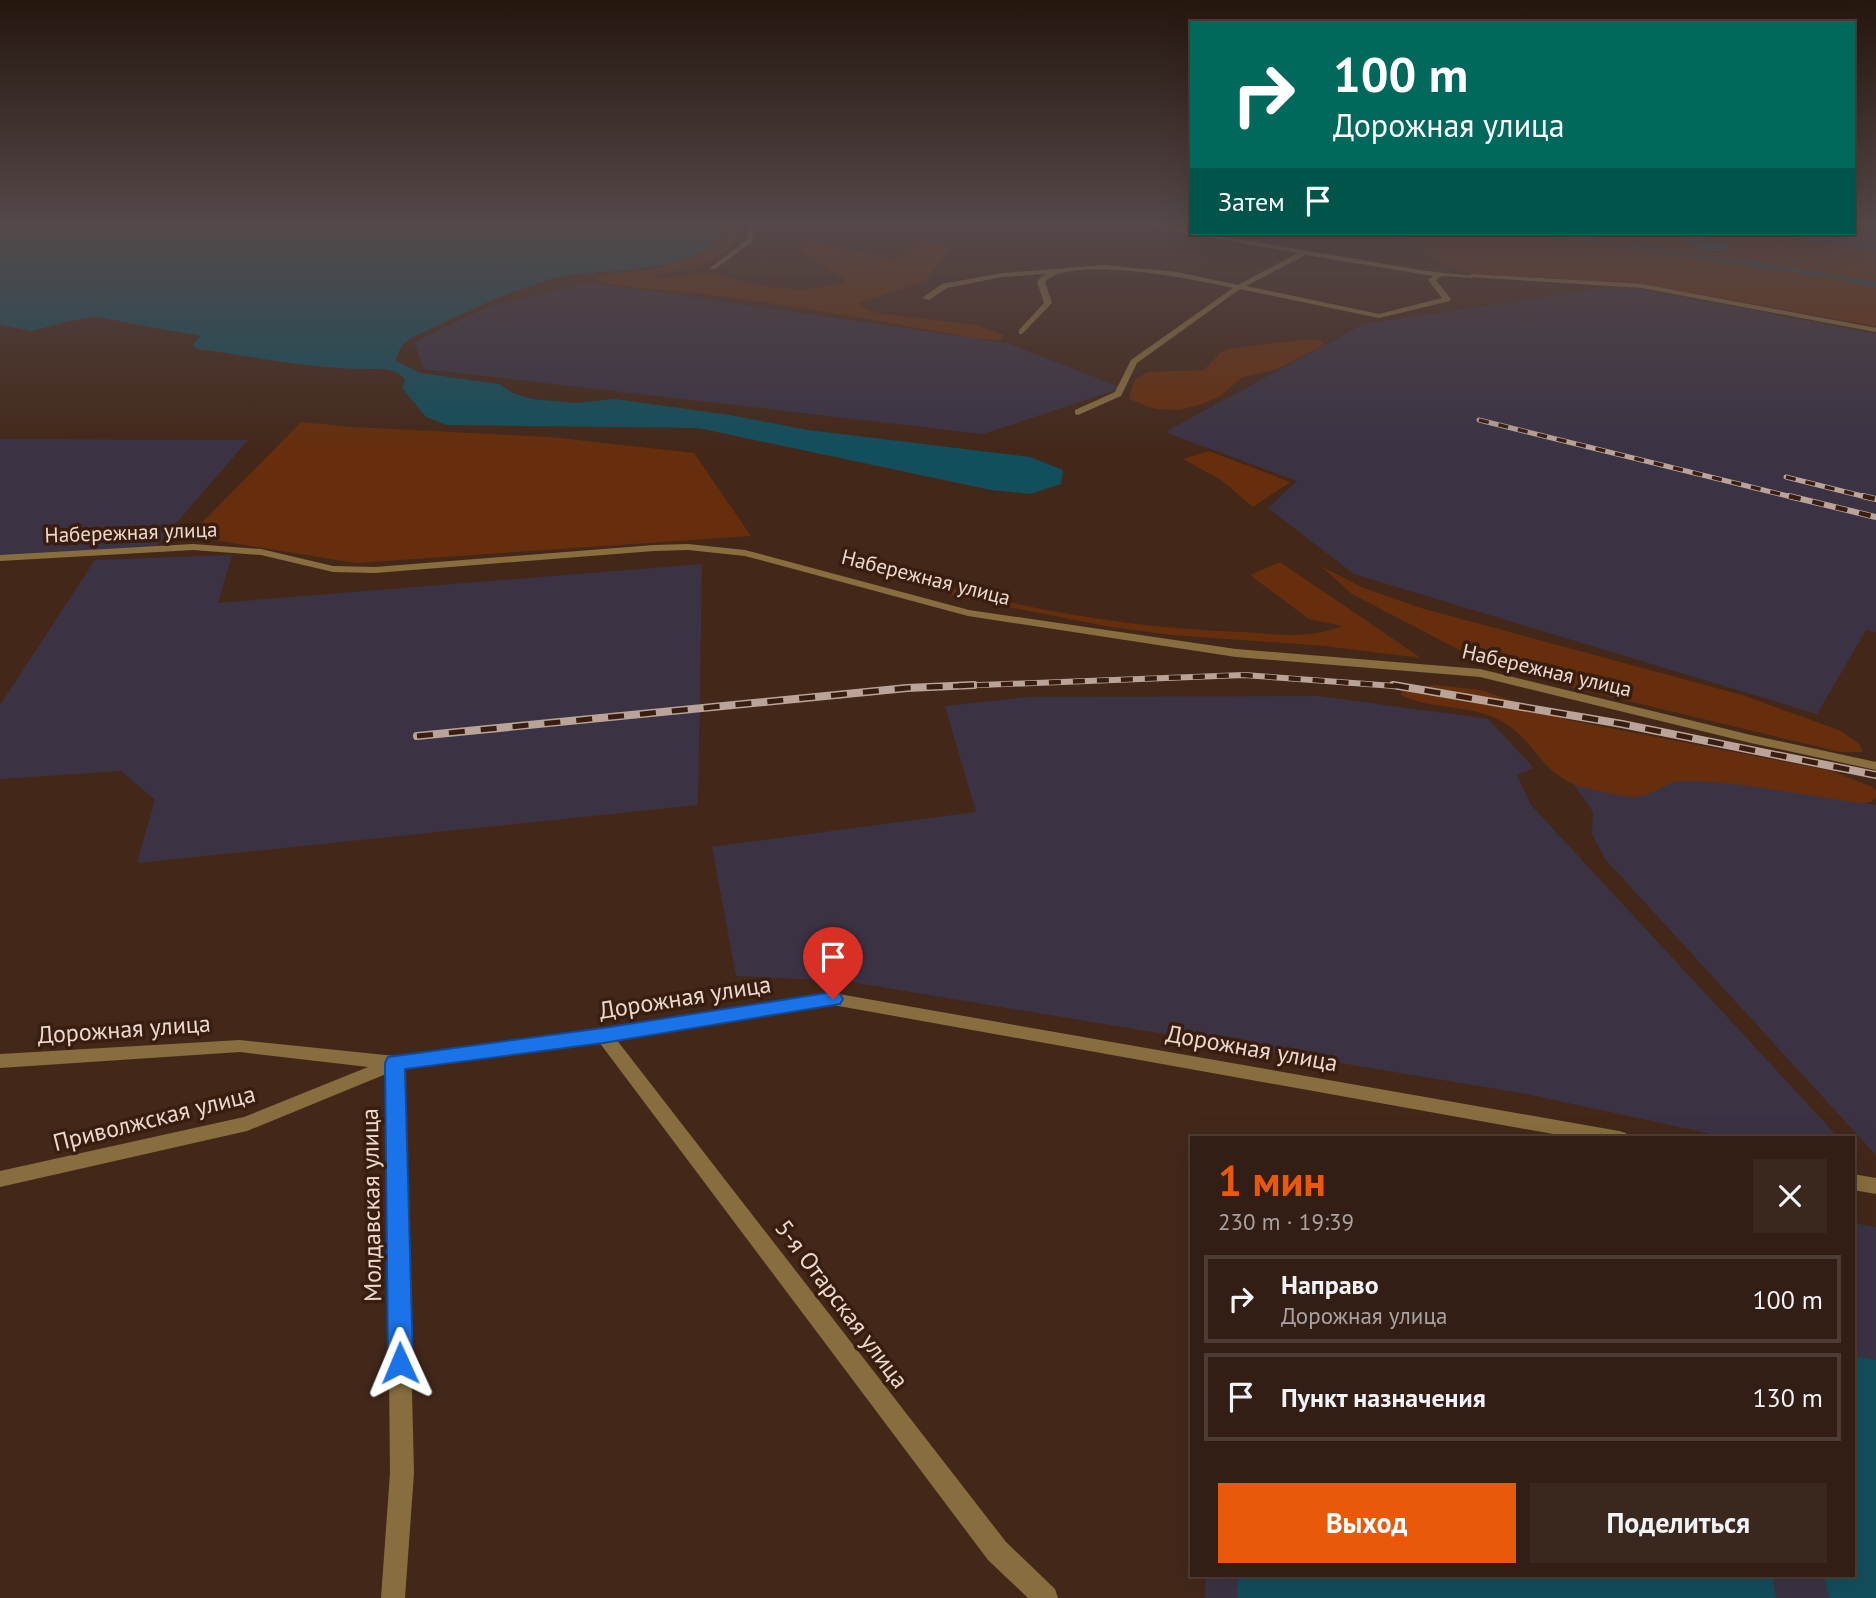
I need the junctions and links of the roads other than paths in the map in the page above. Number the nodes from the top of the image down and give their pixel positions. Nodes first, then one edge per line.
1 (1047, 300) edge
2 (1221, 300) edge
3 (1296, 300) edge
4 (1445, 300) edge
5 (1714, 300) edge
6 (1876, 330) edge
7 (1022, 332) dead end
8 (1078, 412) dead end
9 (0, 558) edge
10 (1876, 766) edge
11 (603, 1035) junction
12 (0, 1061) edge
13 (395, 1063) junction
14 (1608, 1136) edge
15 (0, 1179) edge
16 (1855, 1182) edge
17 (1876, 1186) edge
18 (393, 1598) edge
19 (1046, 1598) edge

1 - 7 street
2 - 8 street
3 - 4 street
5 - 6 street
9 - 10 street, Набережная улица
11 - 13 street, Дорожная улица
11 - 14 street, Дорожная улица
11 - 19 street, 5-я Отарская улица
12 - 13 street, Дорожная улица
13 - 15 street, Приволжская улица
13 - 18 street, Молдавская улица
16 - 17 street

